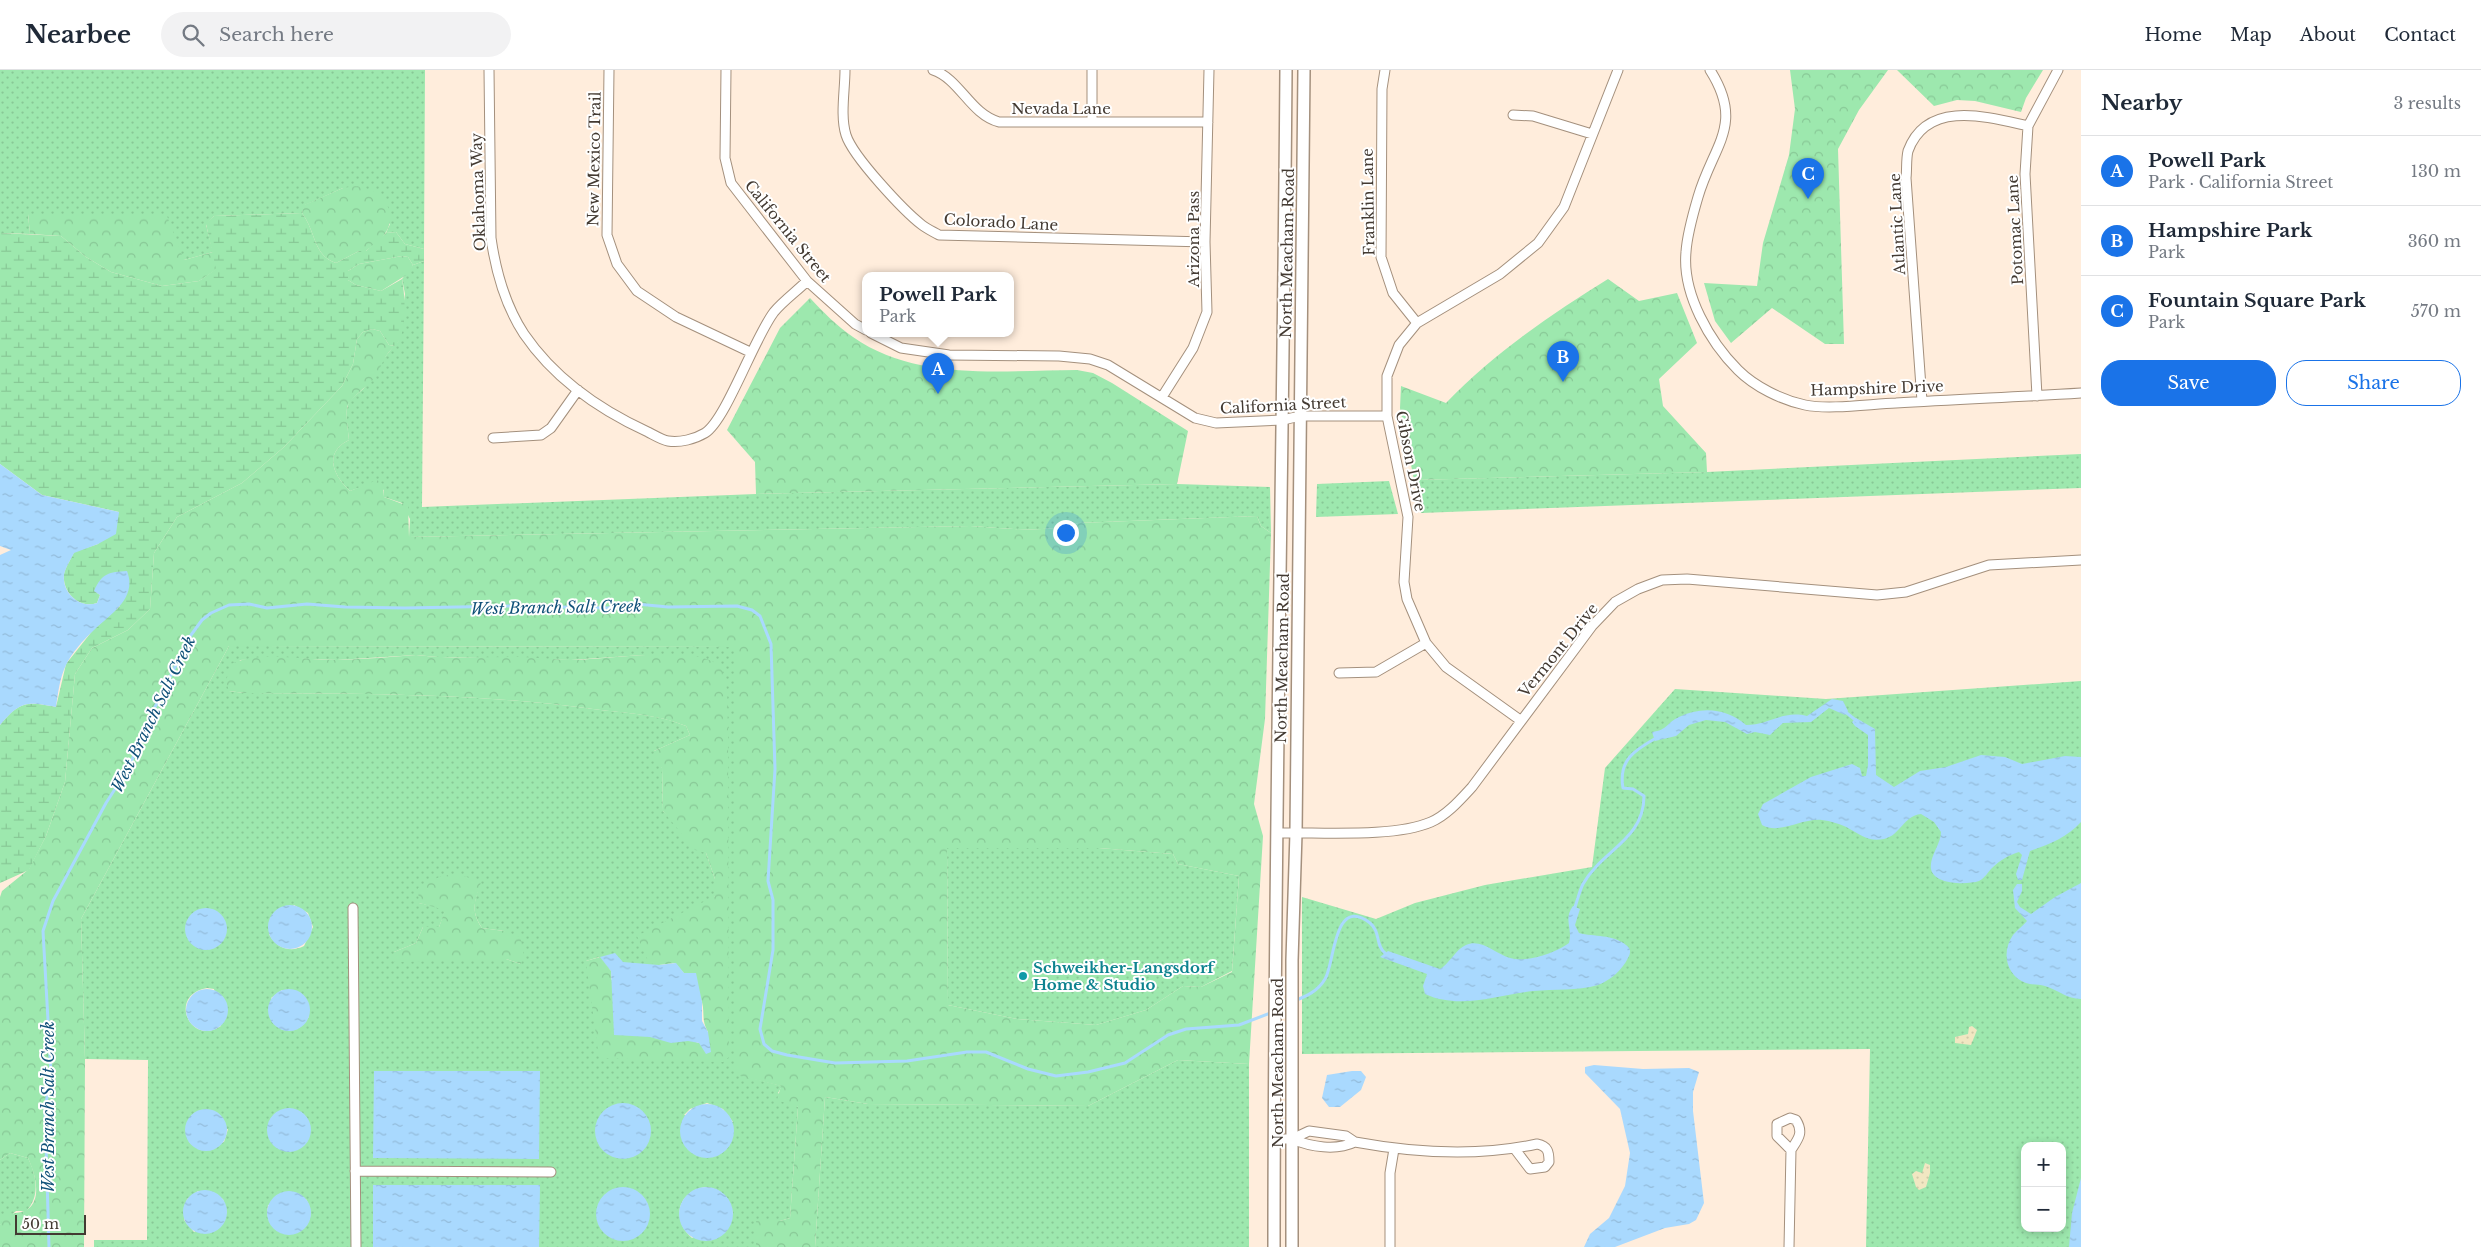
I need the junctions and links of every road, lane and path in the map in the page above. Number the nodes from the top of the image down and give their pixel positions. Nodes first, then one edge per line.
1 (490, 70) edge
2 (609, 70) edge
3 (726, 70) edge
4 (845, 70) edge
5 (933, 70) edge
6 (1092, 70) edge
7 (1209, 70) edge
8 (1286, 70) edge
9 (1304, 70) edge
10 (1385, 70) edge
11 (1618, 70) edge
12 (1710, 70) edge
13 (2058, 70) edge
14 (1513, 116) dead end
15 (1092, 122) junction
16 (1208, 122) junction
17 (2028, 126) junction
18 (1592, 134) junction
19 (1206, 242) junction
20 (808, 281) junction
21 (1417, 323) junction
22 (862, 328) edge
23 (879, 337) edge
24 (750, 352) junction
25 (578, 390) junction
26 (2081, 393) edge
27 (2037, 396) junction
28 (1162, 397) junction
29 (1922, 401) junction
30 (1300, 416) junction
31 (1387, 416) junction
32 (1284, 420) junction
33 (493, 438) dead end
34 (2081, 560) edge
35 (1426, 643) junction
36 (1339, 673) dead end
37 (1520, 720) junction
38 (1278, 833) junction
39 (1296, 833) junction
40 (353, 908) dead end
41 (1274, 1139) junction
42 (1292, 1139) junction
43 (1355, 1142) junction
44 (1514, 1148) dead end
45 (1394, 1150) junction
46 (1791, 1150) dead end
47 (355, 1171) junction
48 (551, 1172) dead end
49 (356, 1247) edge
50 (1274, 1247) edge
51 (1292, 1247) edge
52 (1390, 1247) edge
53 (1789, 1247) edge

1 - 25 street, Oklahoma Way
2 - 24 street, New Mexico Trail
3 - 20 street, California Street
4 - 19 street, Colorado Lane
5 - 15 street, Nevada Lane
6 - 15 street
7 - 16 street, Arizona Pass
8 - 32 main road, North Meacham Road
9 - 30 main road, North Meacham Road
10 - 21 street, Franklin Lane
11 - 18 street, Gibson Drive
12 - 29 street, Hampshire Drive
13 - 17 street, Potomac Lane
14 - 18 street
15 - 16 street, Nevada Lane
16 - 19 street, Arizona Pass
17 - 27 street, Potomac Lane
17 - 29 street, Atlantic Lane
18 - 21 street, Gibson Drive
19 - 28 street, Arizona Pass
20 - 22 street, California Street
20 - 24 street
21 - 31 street, Gibson Drive
23 - 28 street, California Street
24 - 25 street, Oklahoma Way
25 - 33 street
26 - 27 street, Hampshire Drive
27 - 29 street, Hampshire Drive
28 - 32 street, California Street
30 - 31 street, California Street
30 - 32 street, California Street
30 - 39 main road, North Meacham Road
31 - 35 street, Gibson Drive
32 - 38 main road, North Meacham Road
34 - 37 street, Vermont Drive
35 - 36 street
35 - 37 street, Gibson Drive
37 - 39 street, Vermont Drive
38 - 39 street, Vermont Drive
38 - 41 main road, North Meacham Road
39 - 42 main road, North Meacham Road
40 - 47 street
41 - 42 street
41 - 50 main road, North Meacham Road
42 - 43 street
42 - 43 street
42 - 51 main road, North Meacham Road
43 - 45 street
44 - 45 street
45 - 52 street
46 - 53 street
47 - 48 street
47 - 49 street

